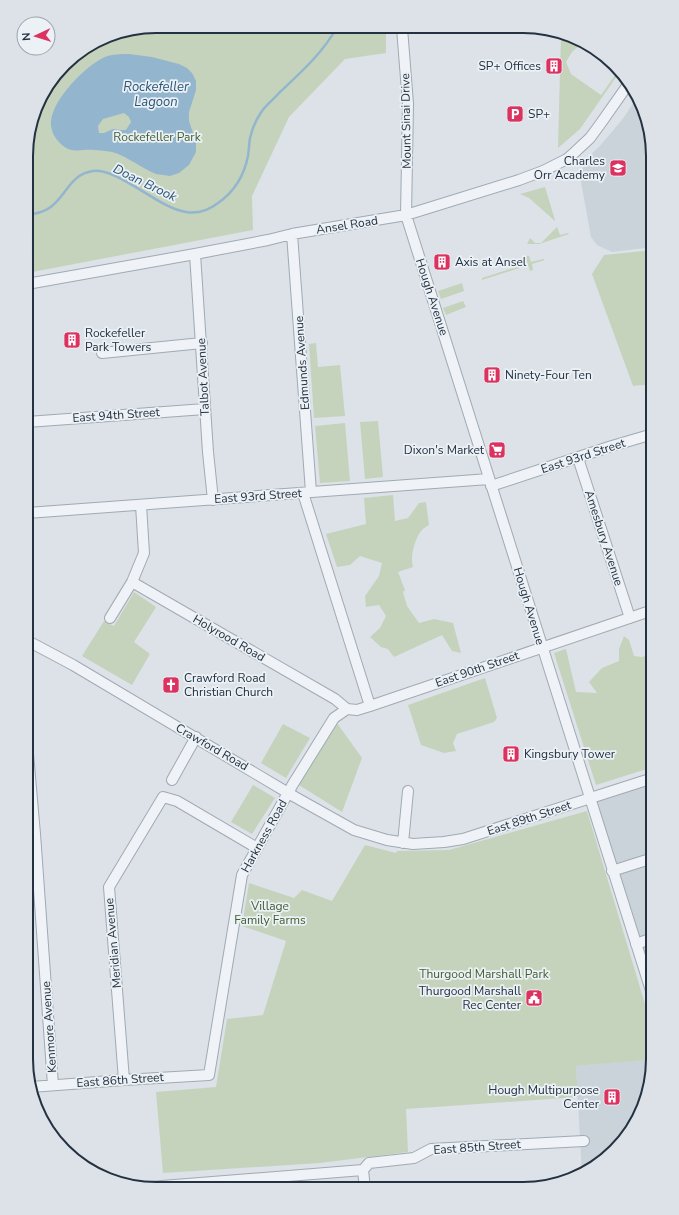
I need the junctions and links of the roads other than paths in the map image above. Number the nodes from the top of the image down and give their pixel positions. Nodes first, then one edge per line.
1 (402, 33) edge
2 (626, 88) edge
3 (406, 215) junction
4 (292, 234) junction
5 (195, 254) junction
6 (33, 283) edge
7 (202, 343) junction
8 (102, 353) dead end
9 (205, 409) junction
10 (33, 422) edge
11 (646, 436) edge
12 (578, 458) junction
13 (490, 483) junction
14 (307, 493) junction
15 (213, 500) junction
16 (141, 505) junction
17 (33, 513) edge
18 (132, 582) junction
19 (646, 612) edge
20 (110, 618) dead end
21 (630, 618) junction
22 (33, 644) edge
23 (542, 647) junction
24 (370, 706) junction
25 (347, 709) junction
26 (196, 737) junction
27 (172, 780) dead end
28 (646, 780) edge
29 (408, 791) dead end
30 (288, 793) junction
31 (591, 799) junction
32 (33, 823) edge
33 (402, 843) junction
34 (257, 848) junction
35 (646, 860) edge
36 (612, 871) junction
37 (646, 940) edge
38 (636, 944) junction
39 (646, 975) edge
40 (209, 1075) joint
41 (124, 1080) junction
42 (53, 1085) junction
43 (36, 1086) edge
44 (584, 1140) dead end
45 (363, 1170) junction
46 (212, 1182) edge
47 (364, 1182) edge

1 - 3 street, Mount Sinai Drive
2 - 3 street, Ansel Road
3 - 4 street, Ansel Road
3 - 13 street, Hough Avenue
4 - 5 street, Ansel Road
4 - 14 street, Edmunds Avenue
5 - 6 street, Ansel Road
5 - 7 street, Talbot Avenue
7 - 8 street
7 - 9 street, Talbot Avenue
9 - 10 street, East 94th Street
9 - 15 street, Talbot Avenue
11 - 12 street, East 93rd Street
12 - 13 street, East 93rd Street
12 - 21 street, Amesbury Avenue
13 - 14 street, East 93rd Street
13 - 23 street, Hough Avenue
14 - 15 street, East 93rd Street
14 - 24 street, Edmunds Avenue
15 - 16 street, East 93rd Street
16 - 17 street, East 93rd Street
16 - 18 street
18 - 20 street
18 - 25 street, Holyrood Road
19 - 21 street, East 90th Street
21 - 23 street, East 90th Street
22 - 26 street, Crawford Road
23 - 24 street, East 90th Street
23 - 31 street, Hough Avenue
24 - 25 street
25 - 30 street, Harkness Road
26 - 27 street
26 - 30 street, Crawford Road
28 - 31 street, East 89th Street
29 - 33 street
30 - 33 street, Crawford Road
30 - 34 street, Harkness Road
31 - 33 street, East 89th Street
31 - 36 street, Hough Avenue
32 - 42 street, Kenmore Avenue
34 - 40 street, Harkness Road
34 - 41 street, Meridian Avenue
35 - 36 street
36 - 38 street, Hough Avenue
37 - 38 street
38 - 39 street, Hough Avenue
40 - 41 street, East 86th Street
41 - 42 street, East 86th Street
42 - 43 street, East 86th Street
44 - 45 street, East 85th Street
45 - 46 street, East 85th Street
45 - 47 street

